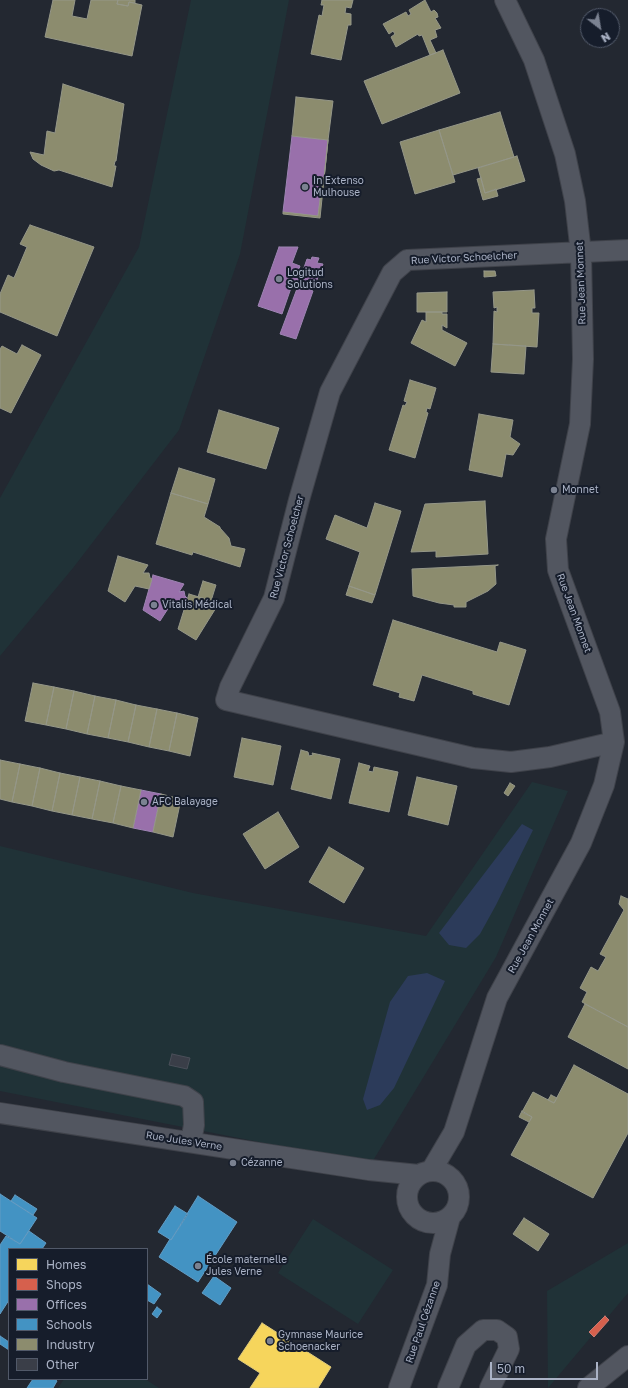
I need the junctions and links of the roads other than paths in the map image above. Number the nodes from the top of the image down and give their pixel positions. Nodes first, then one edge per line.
1 (505, 0) edge
2 (628, 250) edge
3 (582, 253) junction
4 (619, 736) edge
5 (0, 1055) edge
6 (0, 1113) edge
7 (454, 1132) junction
8 (191, 1142) junction
9 (369, 1170) junction
10 (425, 1173) junction
11 (454, 1181) junction
12 (407, 1198) junction
13 (450, 1217) junction
14 (419, 1219) junction
15 (440, 1254) junction
16 (628, 1356) edge
17 (399, 1388) edge
18 (448, 1388) edge
19 (490, 1388) edge
20 (588, 1388) edge

1 - 3 street, Rue Jean Monnet
2 - 3 street
3 - 4 street, Rue Jean Monnet
3 - 4 street, Rue Victor Schoelcher
4 - 7 street, Rue Jean Monnet
5 - 8 street
6 - 8 street, Rue Jules Verne
7 - 10 street, Rue Jean Monnet
7 - 11 street, Rue Jean Monnet
8 - 9 street, Rue Jules Verne
9 - 10 street, Rue Jules Verne
9 - 12 street, Rue Jules Verne
10 - 11 street
10 - 12 street
11 - 13 street
12 - 14 street
13 - 14 street
13 - 15 street, Rue Paul Cézanne
14 - 15 street
15 - 17 street, Rue Paul Cézanne
16 - 20 street
18 - 19 street

